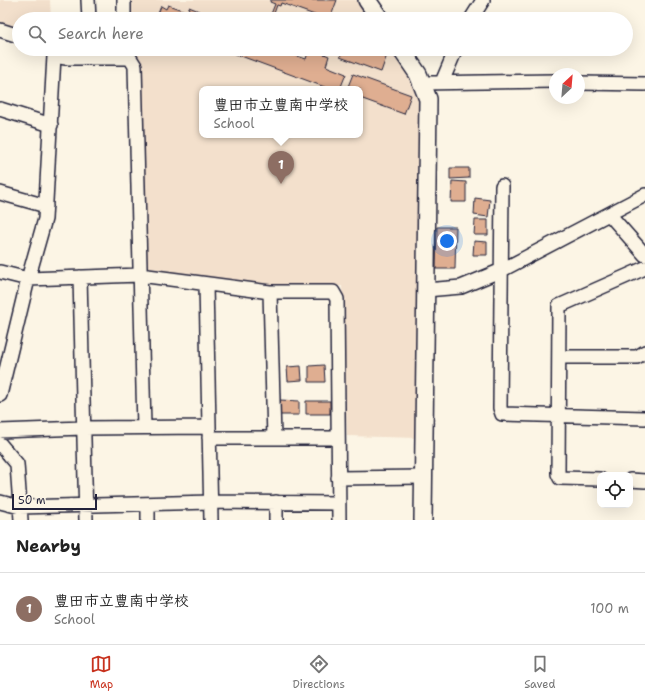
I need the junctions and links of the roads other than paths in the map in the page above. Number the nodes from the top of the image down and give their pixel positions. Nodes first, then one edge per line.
1 (88, 0) edge
2 (124, 0) edge
3 (483, 0) edge
4 (368, 1) edge
5 (89, 12) edge
6 (124, 12) edge
7 (375, 12) edge
8 (475, 12) edge
9 (0, 30) edge
10 (12, 34) edge
11 (54, 56) edge
12 (61, 56) edge
13 (76, 56) edge
14 (128, 56) edge
15 (406, 56) edge
16 (453, 56) edge
17 (549, 81) edge
18 (442, 82) junction
19 (423, 83) junction
20 (585, 83) edge
21 (645, 84) edge
22 (0, 109) edge
23 (52, 124) junction
24 (502, 186) dead end
25 (0, 193) edge
26 (645, 195) edge
27 (46, 206) junction
28 (609, 214) junction
29 (645, 255) edge
30 (645, 268) edge
31 (502, 270) junction
32 (0, 272) edge
33 (140, 275) junction
34 (80, 277) junction
35 (28, 279) junction
36 (206, 285) junction
37 (426, 290) junction
38 (270, 292) junction
39 (5, 352) edge
40 (645, 352) edge
41 (559, 357) junction
42 (0, 395) edge
43 (558, 415) junction
44 (645, 418) edge
45 (144, 427) junction
46 (83, 428) junction
47 (0, 431) edge
48 (209, 433) junction
49 (274, 438) junction
50 (338, 438) junction
51 (0, 444) edge
52 (424, 477) junction
53 (338, 478) junction
54 (597, 479) edge
55 (633, 480) edge
56 (645, 481) edge
57 (0, 502) edge
58 (211, 502) junction
59 (276, 502) junction
60 (338, 503) junction
61 (148, 505) junction
62 (85, 506) junction
63 (21, 514) edge
64 (86, 520) edge
65 (148, 520) edge
66 (211, 520) edge
67 (276, 520) edge
68 (339, 520) edge
69 (423, 520) edge

1 - 5 street
2 - 6 street
3 - 8 street
4 - 7 street
9 - 10 street
11 - 23 street
12 - 13 street
14 - 33 street
15 - 19 street
16 - 18 street
17 - 18 street
18 - 19 street
19 - 37 street
20 - 21 street
22 - 23 street
23 - 27 street
24 - 31 street
25 - 27 street
26 - 28 street
27 - 35 street
28 - 29 street
28 - 31 street
30 - 41 street
31 - 37 street
31 - 43 street
32 - 35 street
33 - 34 street
33 - 36 street
33 - 45 street
34 - 35 street
34 - 46 street
35 - 39 street
36 - 38 street
36 - 48 street
37 - 52 street
38 - 49 street
38 - 50 street
39 - 42 street
40 - 41 street
41 - 43 street
43 - 44 street
43 - 54 street
45 - 46 street
45 - 48 street
46 - 47 street
46 - 62 street
48 - 49 street
48 - 58 street
49 - 50 street
50 - 53 street
51 - 63 street
52 - 53 street
52 - 69 street
53 - 60 street
55 - 56 street
57 - 63 street
58 - 59 street
58 - 61 street
58 - 66 street
59 - 60 street
59 - 67 street
60 - 68 street
61 - 62 street
61 - 65 street
62 - 63 street
62 - 64 street

